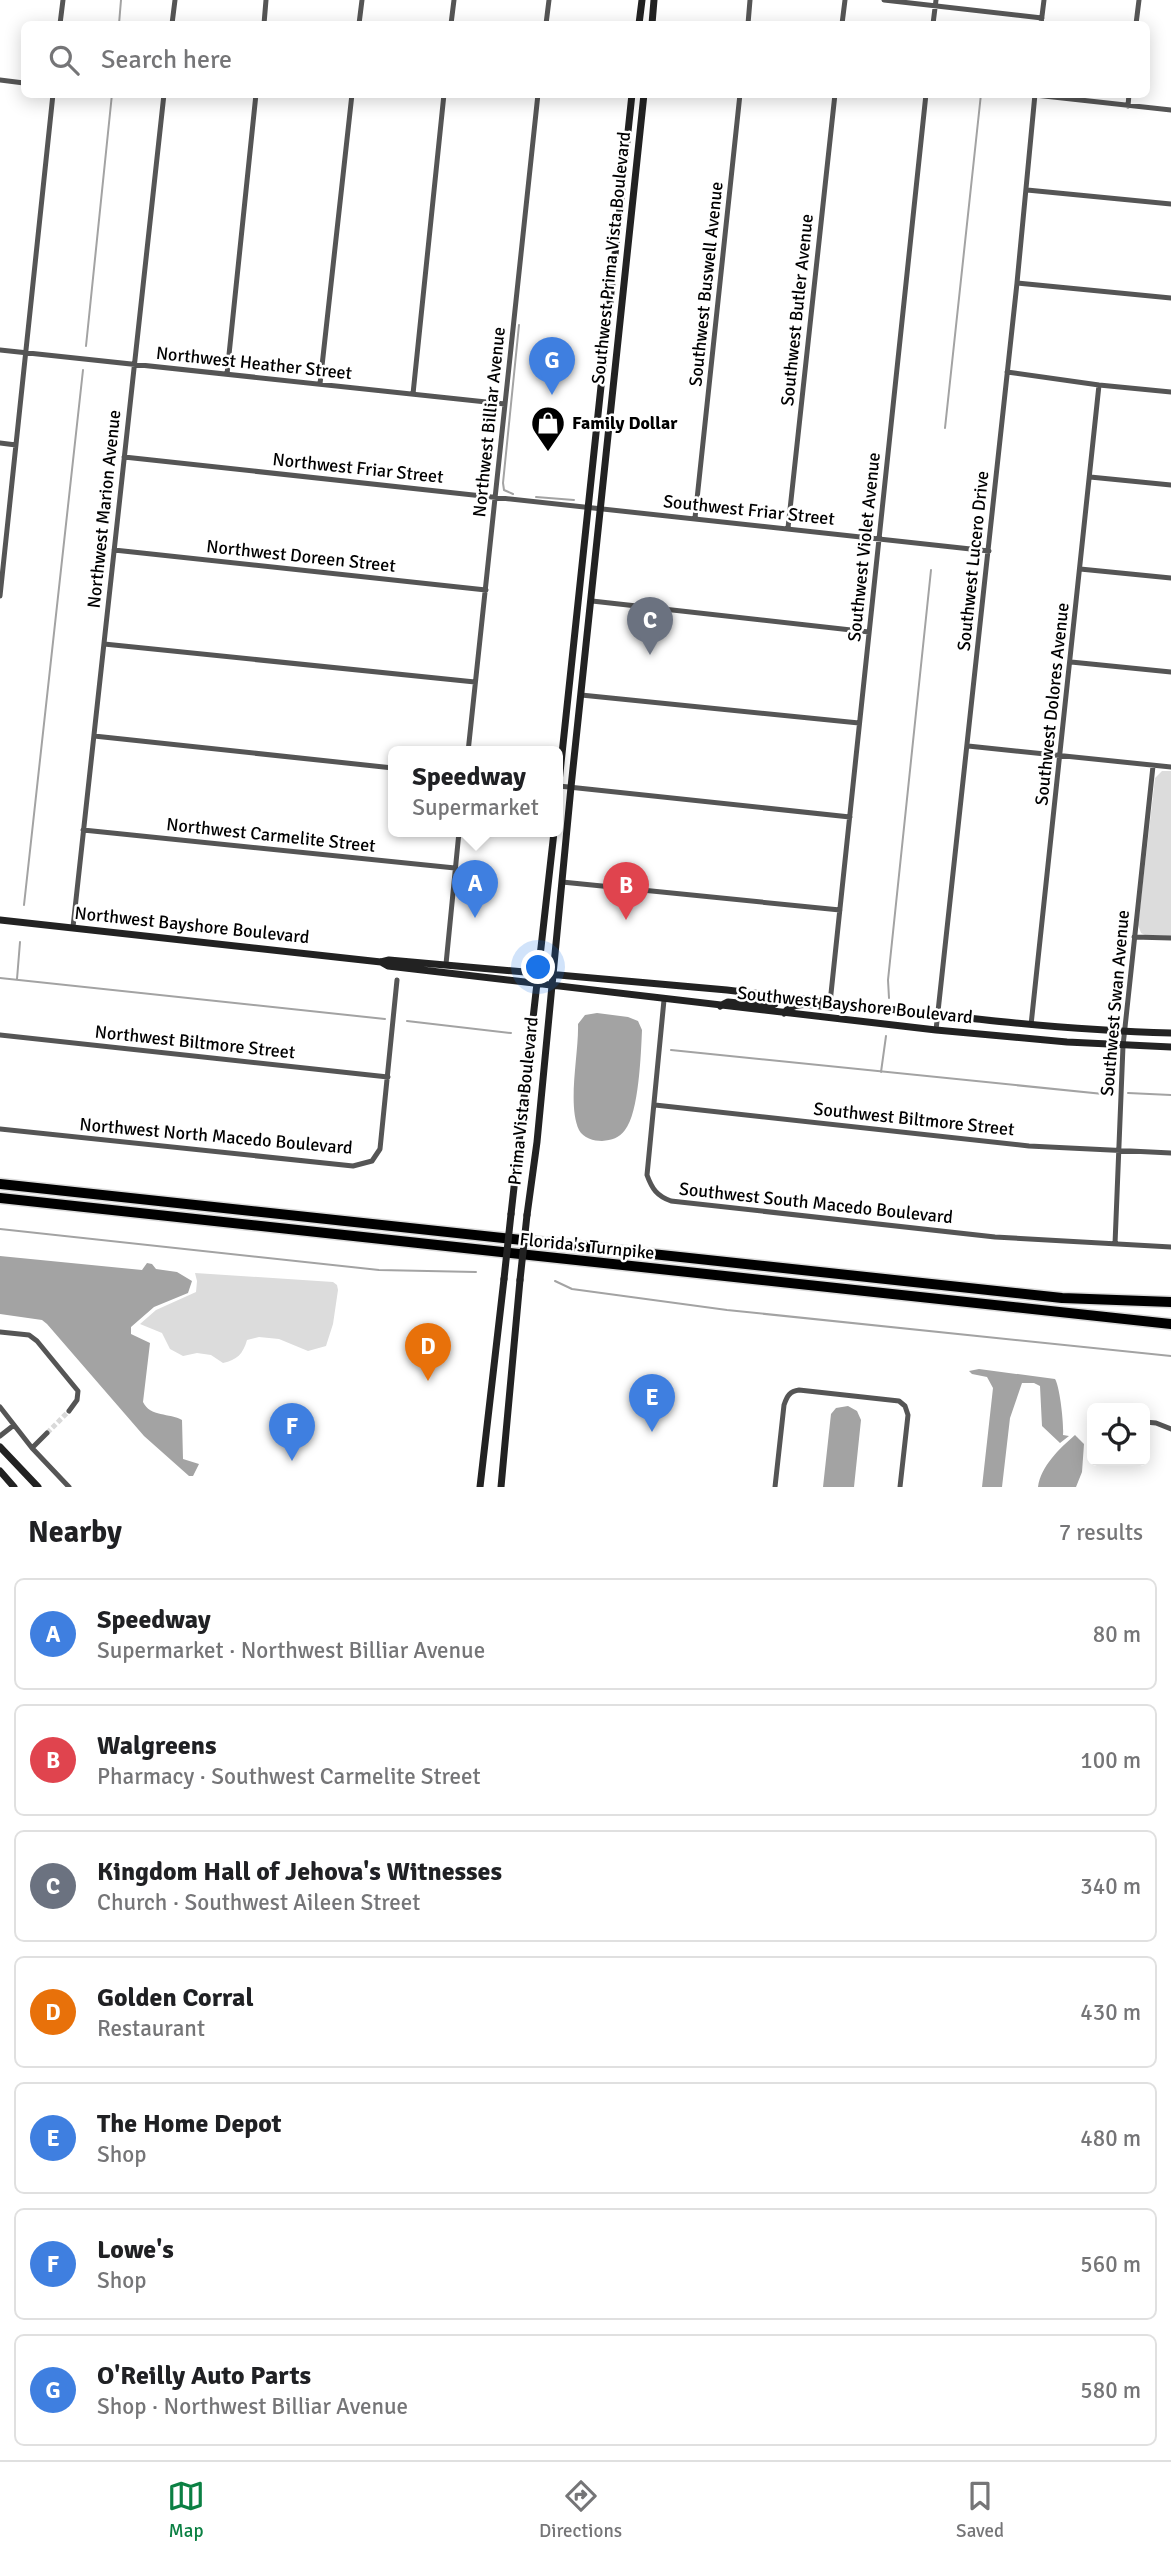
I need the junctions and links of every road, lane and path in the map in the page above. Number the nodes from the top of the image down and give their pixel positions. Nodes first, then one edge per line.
1 (63, 0) edge
2 (175, 0) edge
3 (266, 0) edge
4 (362, 0) edge
5 (454, 0) edge
6 (548, 0) edge
7 (642, 0) edge
8 (654, 0) edge
9 (750, 0) edge
10 (845, 0) edge
11 (884, 0) edge
12 (1044, 0) edge
13 (1139, 0) edge
14 (936, 2) edge
15 (60, 21) edge
16 (172, 21) edge
17 (264, 21) edge
18 (359, 21) edge
19 (452, 21) edge
20 (546, 21) edge
21 (639, 21) edge
22 (652, 21) edge
23 (748, 21) edge
24 (842, 21) edge
25 (933, 21) edge
26 (1042, 21) edge
27 (1136, 21) edge
28 (0, 80) edge
29 (21, 83) edge
30 (53, 98) edge
31 (164, 98) edge
32 (256, 98) edge
33 (352, 98) edge
34 (444, 98) edge
35 (538, 98) edge
36 (632, 98) edge
37 (644, 98) edge
38 (740, 98) edge
39 (835, 98) edge
40 (926, 98) edge
41 (1035, 98) edge
42 (1060, 98) edge
43 (1129, 98) edge
44 (1128, 106) junction
45 (1171, 110) edge
46 (1027, 190) junction
47 (1171, 204) edge
48 (1017, 283) junction
49 (1171, 298) edge
50 (0, 350) edge
51 (27, 353) junction
52 (134, 365) junction
53 (1007, 372) junction
54 (227, 374) junction
55 (320, 384) junction
56 (1099, 385) junction
57 (1171, 392) edge
58 (413, 394) junction
59 (505, 404) junction
60 (0, 443) edge
61 (16, 445) junction
62 (124, 457) junction
63 (1090, 477) junction
64 (1171, 485) edge
65 (495, 497) junction
66 (590, 507) junction
67 (601, 508) junction
68 (695, 518) junction
69 (788, 528) junction
70 (3, 538) edge
71 (880, 538) junction
72 (114, 550) junction
73 (989, 551) junction
74 (1080, 569) junction
75 (1171, 579) edge
76 (486, 590) junction
77 (0, 596) edge
78 (592, 601) junction
79 (869, 632) junction
80 (104, 644) junction
81 (1071, 662) junction
82 (1171, 672) edge
83 (475, 682) junction
84 (581, 695) junction
85 (859, 723) junction
86 (94, 736) junction
87 (469, 746) edge
88 (968, 746) junction
89 (563, 750) edge
90 (1061, 755) junction
91 (1153, 766) junction
92 (388, 767) edge
93 (1171, 768) edge
94 (563, 786) edge
95 (571, 787) junction
96 (850, 817) junction
97 (83, 830) junction
98 (459, 837) edge
99 (553, 837) edge
100 (455, 868) junction
101 (562, 882) junction
102 (840, 911) junction
103 (0, 920) edge
104 (72, 927) junction
105 (1134, 937) junction
106 (1171, 938) edge
107 (381, 962) junction
108 (446, 964) junction
109 (537, 972) junction
110 (552, 974) junction
111 (397, 981) dead end
112 (536, 984) junction
113 (551, 986) junction
114 (780, 996) junction
115 (664, 1000) junction
116 (830, 1003) junction
117 (846, 1004) junction
118 (720, 1006) junction
119 (784, 1013) junction
120 (938, 1015) junction
121 (1031, 1025) junction
122 (936, 1030) junction
123 (1125, 1031) junction
124 (1171, 1032) edge
125 (0, 1035) edge
126 (1123, 1046) junction
127 (1171, 1047) edge
128 (388, 1077) junction
129 (655, 1105) junction
130 (0, 1129) edge
131 (1119, 1152) junction
132 (1171, 1153) edge
133 (0, 1184) edge
134 (0, 1198) edge
135 (1115, 1244) junction
136 (1171, 1247) edge
137 (1171, 1302) edge
138 (1171, 1324) edge
139 (0, 1332) edge
140 (0, 1407) edge
141 (69, 1412) tunnel mouth
142 (1150, 1422) edge
143 (14, 1425) junction
144 (1171, 1429) edge
145 (47, 1433) tunnel mouth
146 (0, 1436) edge
147 (0, 1447) edge
148 (32, 1448) junction
149 (0, 1471) edge
150 (14, 1487) edge
151 (38, 1487) edge
152 (69, 1487) edge
153 (480, 1487) edge
154 (501, 1487) edge
155 (775, 1487) edge
156 (900, 1487) edge

1 - 15 street
2 - 16 street
3 - 17 street
4 - 18 street
5 - 19 street
6 - 20 street
7 - 21 main road
8 - 22 main road
9 - 23 street
10 - 24 street
11 - 14 street
12 - 26 street
13 - 27 street
14 - 25 street
14 - 26 street
28 - 29 street
30 - 51 street
31 - 52 street, Northwest Marion Avenue
32 - 54 street
33 - 55 street
34 - 58 street
35 - 59 street, Northwest Billiar Avenue
36 - 66 main road, Southwest Prima Vista Boulevard
37 - 67 main road, Southwest Prima Vista Boulevard
38 - 68 street, Southwest Buswell Avenue
39 - 69 street, Southwest Butler Avenue
40 - 71 street, Southwest Violet Avenue
41 - 46 street, Southwest Lucero Drive
42 - 44 street
43 - 44 street
44 - 45 street
46 - 47 street
46 - 48 street, Southwest Lucero Drive
48 - 49 street
48 - 53 street, Southwest Lucero Drive
50 - 51 street, Northwest Heather Street
51 - 52 street, Northwest Heather Street
51 - 61 street
52 - 54 street, Northwest Heather Street
52 - 62 street, Northwest Marion Avenue
53 - 56 street
53 - 73 street, Southwest Lucero Drive
54 - 55 street, Northwest Heather Street
55 - 58 street, Northwest Heather Street
56 - 57 street
56 - 63 street, Southwest Dolores Avenue
58 - 59 street, Northwest Heather Street
59 - 65 street, Northwest Billiar Avenue
60 - 61 street
61 - 70 street
62 - 65 street, Northwest Friar Street
62 - 72 street, Northwest Marion Avenue
63 - 64 street
63 - 74 street, Southwest Dolores Avenue
65 - 66 street, Northwest Friar Street
65 - 76 street, Northwest Billiar Avenue
66 - 67 street, Southwest Friar Street
66 - 89 main road
67 - 68 street, Southwest Friar Street
67 - 78 main road, Prima Vista Boulevard
68 - 69 street, Southwest Friar Street
69 - 71 street, Southwest Friar Street
70 - 77 street
71 - 73 street, Southwest Friar Street
71 - 79 street, Southwest Violet Avenue
72 - 76 street, Northwest Doreen Street
72 - 80 street, Northwest Marion Avenue
73 - 88 street, Southwest Lucero Drive
74 - 75 street
74 - 81 street, Southwest Dolores Avenue
76 - 83 street, Northwest Billiar Avenue
78 - 79 street
78 - 84 main road, Prima Vista Boulevard
79 - 85 street, Southwest Violet Avenue
80 - 83 street
80 - 86 street, Northwest Marion Avenue
81 - 82 street
81 - 90 street, Southwest Dolores Avenue
83 - 87 street, Northwest Billiar Avenue
84 - 85 street
84 - 95 main road, Prima Vista Boulevard
85 - 96 street, Southwest Violet Avenue
86 - 92 street
86 - 97 street, Northwest Marion Avenue
88 - 90 street
88 - 120 street, Southwest Lucero Drive
90 - 91 street
90 - 121 street, Southwest Dolores Avenue
91 - 93 street
91 - 105 street, Southwest Swan Avenue
94 - 95 street
95 - 96 street
95 - 101 main road, Prima Vista Boulevard
96 - 102 street, Southwest Violet Avenue
97 - 100 street, Northwest Carmelite Street
97 - 104 street, Northwest Marion Avenue
98 - 100 street
99 - 109 main road, Prima Vista Boulevard
100 - 108 street
101 - 102 street
101 - 110 main road, Prima Vista Boulevard
102 - 116 street, Southwest Violet Avenue
103 - 104 main road, Northwest Bayshore Boulevard
104 - 107 main road, Northwest Bayshore Boulevard
105 - 106 street
105 - 123 street, Southwest Swan Avenue
107 - 108 main road, Northwest Bayshore Boulevard
107 - 112 main road, Northwest Bayshore Boulevard
108 - 109 main road, Northwest Bayshore Boulevard
109 - 110 main road, Southwest Bayshore Boulevard
109 - 112 main road, Prima Vista Boulevard
110 - 113 main road, Prima Vista Boulevard
110 - 114 main road, Southwest Bayshore Boulevard
111 - 128 street, Northwest North Macedo Boulevard
112 - 113 main road, Southwest Bayshore Boulevard
112 - 153 main road, Prima Vista Boulevard, bridge
113 - 115 main road, Southwest Bayshore Boulevard
113 - 154 main road, Prima Vista Boulevard, bridge
114 - 116 main road, Southwest Bayshore Boulevard
114 - 118 main road
115 - 118 main road, Southwest Bayshore Boulevard
115 - 129 street, Southwest South Macedo Boulevard
116 - 117 main road, Southwest Bayshore Boulevard
117 - 119 main road
117 - 120 main road, Southwest Bayshore Boulevard
118 - 119 main road, Southwest Bayshore Boulevard
119 - 122 main road, Southwest Bayshore Boulevard
120 - 121 main road, Southwest Bayshore Boulevard
120 - 122 street, Southwest Lucero Drive
121 - 123 main road, Southwest Bayshore Boulevard
122 - 126 main road, Southwest Bayshore Boulevard
123 - 124 main road, Southwest Bayshore Boulevard
123 - 126 street, Southwest Swan Avenue
125 - 128 street, Northwest Biltmore Street
126 - 127 main road, Southwest Bayshore Boulevard
126 - 131 street, Southwest Swan Avenue
128 - 130 street, Northwest North Macedo Boulevard
129 - 131 street, Southwest Biltmore Street
129 - 135 street, Southwest South Macedo Boulevard
131 - 132 street, Southwest Biltmore Street
131 - 135 street, Southwest Swan Avenue
133 - 137 highway, Florida's Turnpike
134 - 138 highway, Florida's Turnpike
135 - 136 street, Southwest South Macedo Boulevard
139 - 141 street
140 - 143 street
142 - 144 street
143 - 146 street
143 - 148 street
145 - 148 street
147 - 151 main road
148 - 152 street
149 - 150 main road
155 - 156 street

